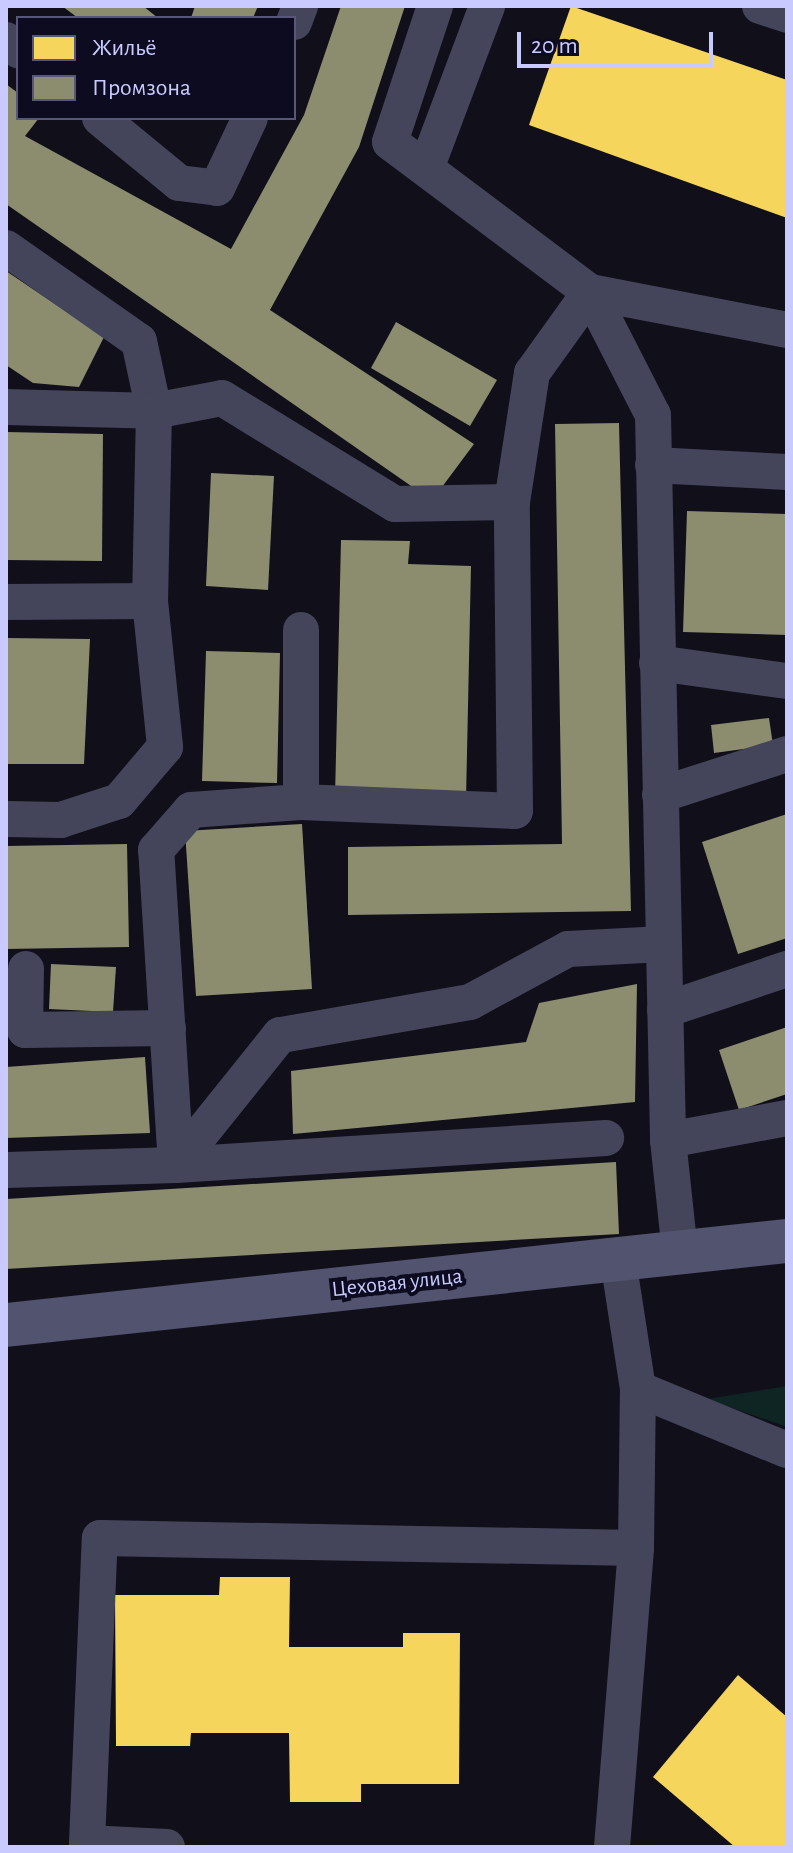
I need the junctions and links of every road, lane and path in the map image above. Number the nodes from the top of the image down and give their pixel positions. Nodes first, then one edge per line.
1 (435, 6) edge
2 (487, 6) edge
3 (760, 6) edge
4 (787, 15) edge
5 (102, 120) edge
6 (249, 120) edge
7 (427, 166) junction
8 (6, 248) edge
9 (590, 292) junction
10 (787, 330) edge
11 (6, 407) edge
12 (154, 411) junction
13 (653, 465) junction
14 (787, 472) edge
15 (512, 502) junction
16 (150, 601) junction
17 (6, 602) edge
18 (301, 630) dead end
19 (657, 663) junction
20 (787, 681) edge
21 (787, 754) edge
22 (660, 795) junction
23 (301, 802) junction
24 (6, 819) edge
25 (663, 944) junction
26 (26, 969) dead end
27 (787, 969) edge
28 (665, 1010) junction
29 (168, 1028) junction
30 (787, 1118) edge
31 (606, 1138) dead end
32 (668, 1140) junction
33 (176, 1165) junction
34 (6, 1170) edge
35 (787, 1241) edge
36 (680, 1252) junction
37 (618, 1260) junction
38 (6, 1325) edge
39 (638, 1389) junction
40 (787, 1450) edge
41 (636, 1548) junction
42 (167, 1847) edge
43 (612, 1847) edge

1 - 7 lane
2 - 7 lane
3 - 4 lane
5 - 6 lane
7 - 9 lane
8 - 12 lane
9 - 10 lane
9 - 13 lane
9 - 15 lane
11 - 12 lane
12 - 15 lane
12 - 16 lane
13 - 14 lane
13 - 19 lane
15 - 23 lane
16 - 17 lane
16 - 24 lane
18 - 23 lane
19 - 20 lane
19 - 22 lane
21 - 22 lane
22 - 25 lane
23 - 29 lane
25 - 28 lane
25 - 33 lane
26 - 29 lane
27 - 28 lane
28 - 32 lane
29 - 33 lane
30 - 32 lane
31 - 33 lane
32 - 36 lane
33 - 34 lane
35 - 36 main road, Цеховая улица
36 - 37 main road, Цеховая улица
37 - 38 main road, Цеховая улица
37 - 39 lane
39 - 40 lane
39 - 41 lane
41 - 42 lane
41 - 43 lane

